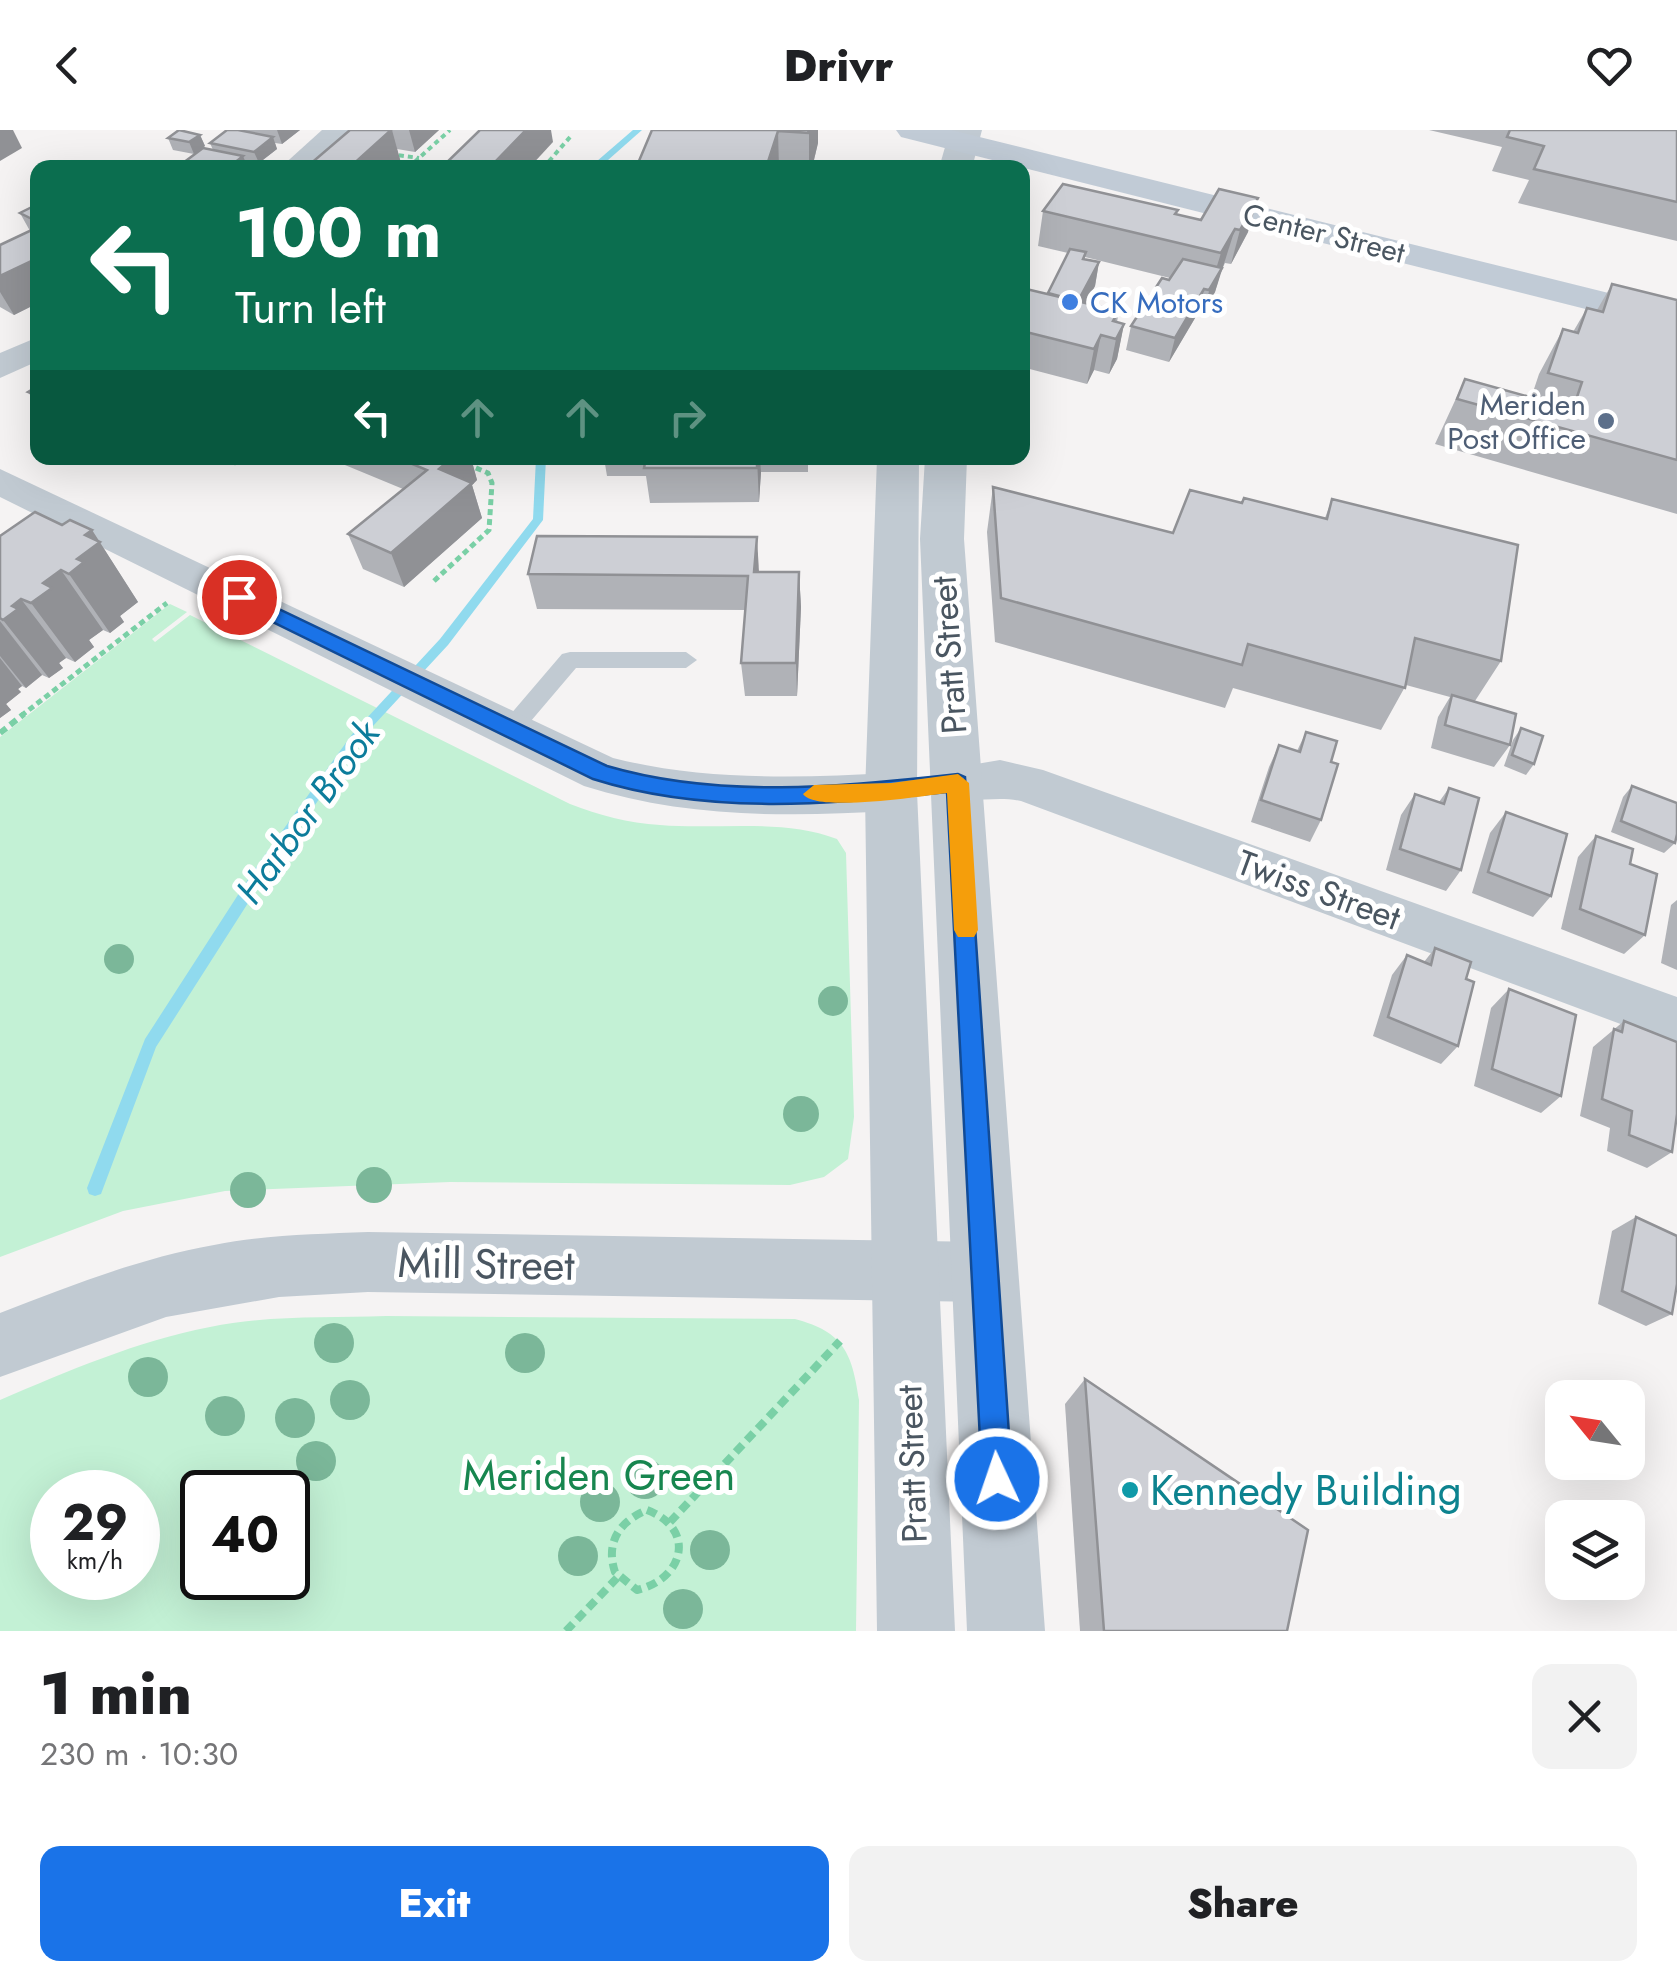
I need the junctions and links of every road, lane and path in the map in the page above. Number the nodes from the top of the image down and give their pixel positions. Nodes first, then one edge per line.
1 (340, 130) edge
2 (450, 130) edge
3 (912, 130) edge
4 (571, 136) dead end
5 (979, 148) edge
6 (379, 152) edge
7 (418, 158) joint
8 (305, 160) edge
9 (550, 160) edge
10 (1027, 160) edge
11 (1030, 161) edge
12 (1677, 321) edge
13 (30, 352) edge
14 (0, 367) edge
15 (469, 465) edge
16 (898, 465) edge
17 (946, 465) edge
18 (0, 481) edge
19 (434, 580) dead end
20 (154, 613) dead end
21 (117, 628) dead end
22 (128, 634) junction
23 (87, 653) dead end
24 (96, 658) junction
25 (686, 660) dead end
26 (57, 672) dead end
27 (70, 679) junction
28 (2, 717) edge
29 (14, 722) junction
30 (511, 729) junction
31 (0, 734) edge
32 (958, 783) junction
33 (891, 792) junction
34 (1677, 1021) edge
35 (907, 1272) junction
36 (985, 1272) junction
37 (840, 1342) dead end
38 (0, 1345) edge
39 (670, 1522) junction
40 (618, 1578) junction
41 (566, 1631) edge
42 (916, 1631) edge
43 (1006, 1631) edge

1 - 8 street
2 - 7 path
3 - 5 main road, Center Street
4 - 9 path
5 - 10 main road, Center Street
6 - 7 path
11 - 12 main road, Center Street
13 - 14 street
15 - 19 path
16 - 33 street, Pratt Street
17 - 32 street, Pratt Street
18 - 30 street
20 - 22 path
21 - 22 path
22 - 24 path
23 - 24 path
24 - 27 path
25 - 30 lane
26 - 27 path
27 - 29 path
28 - 29 path
29 - 31 path
30 - 33 street
32 - 33 street
32 - 34 street, Twiss Street
32 - 36 street, Pratt Street
33 - 35 street, Pratt Street
35 - 36 street, Mill Street
35 - 38 street, Mill Street
35 - 42 street, Pratt Street
36 - 43 street, Pratt Street
37 - 39 path
39 - 40 path
39 - 40 path
40 - 41 path

